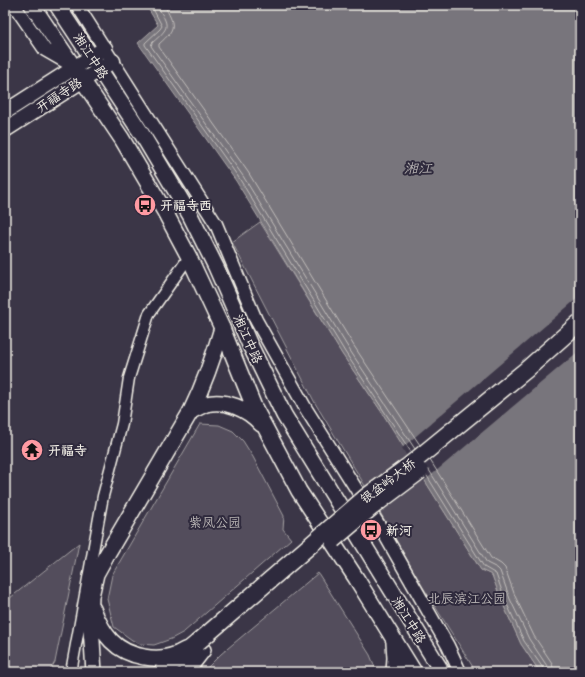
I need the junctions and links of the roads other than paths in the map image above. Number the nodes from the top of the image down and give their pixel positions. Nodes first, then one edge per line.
1 (14, 5) edge
2 (32, 5) edge
3 (57, 5) edge
4 (77, 5) edge
5 (105, 48) junction
6 (114, 61) junction
7 (96, 63) junction
8 (78, 73) junction
9 (5, 112) edge
10 (5, 130) edge
11 (188, 257) junction
12 (580, 322) edge
13 (222, 328) junction
14 (580, 337) edge
15 (191, 411) junction
16 (266, 429) junction
17 (91, 596) junction
18 (393, 640) junction
19 (200, 646) junction
20 (448, 646) junction
21 (71, 672) edge
22 (94, 672) edge
23 (162, 672) edge
24 (177, 672) edge
25 (186, 672) edge
26 (394, 672) edge
27 (414, 672) edge
28 (442, 672) edge
29 (452, 672) edge
30 (460, 672) edge

1 - 8 street, 湘江中路
2 - 8 main road, 湘江中路
3 - 7 main road, 湘江中路
4 - 5 street
5 - 6 street
5 - 7 main road, 开福寺路
6 - 7 main road, 开福寺路
6 - 20 street
7 - 8 main road, 开福寺路
7 - 28 main road, 湘江中路
8 - 9 main road, 开福寺路
8 - 10 main road, 开福寺路
8 - 11 main road, 湘江中路
11 - 13 main road, 湘江中路
11 - 21 street
12 - 19 highway, 银盆岭大桥, bridge
13 - 15 main road
13 - 16 main road, 湘江中路
14 - 19 highway, 银盆岭大桥, bridge
15 - 16 main road
15 - 17 main road
16 - 18 main road, 湘江中路
17 - 19 main road
17 - 22 main road
18 - 26 main road
18 - 27 main road, 湘江中路
19 - 23 highway
19 - 24 highway
19 - 25 main road
20 - 29 street
20 - 30 street

